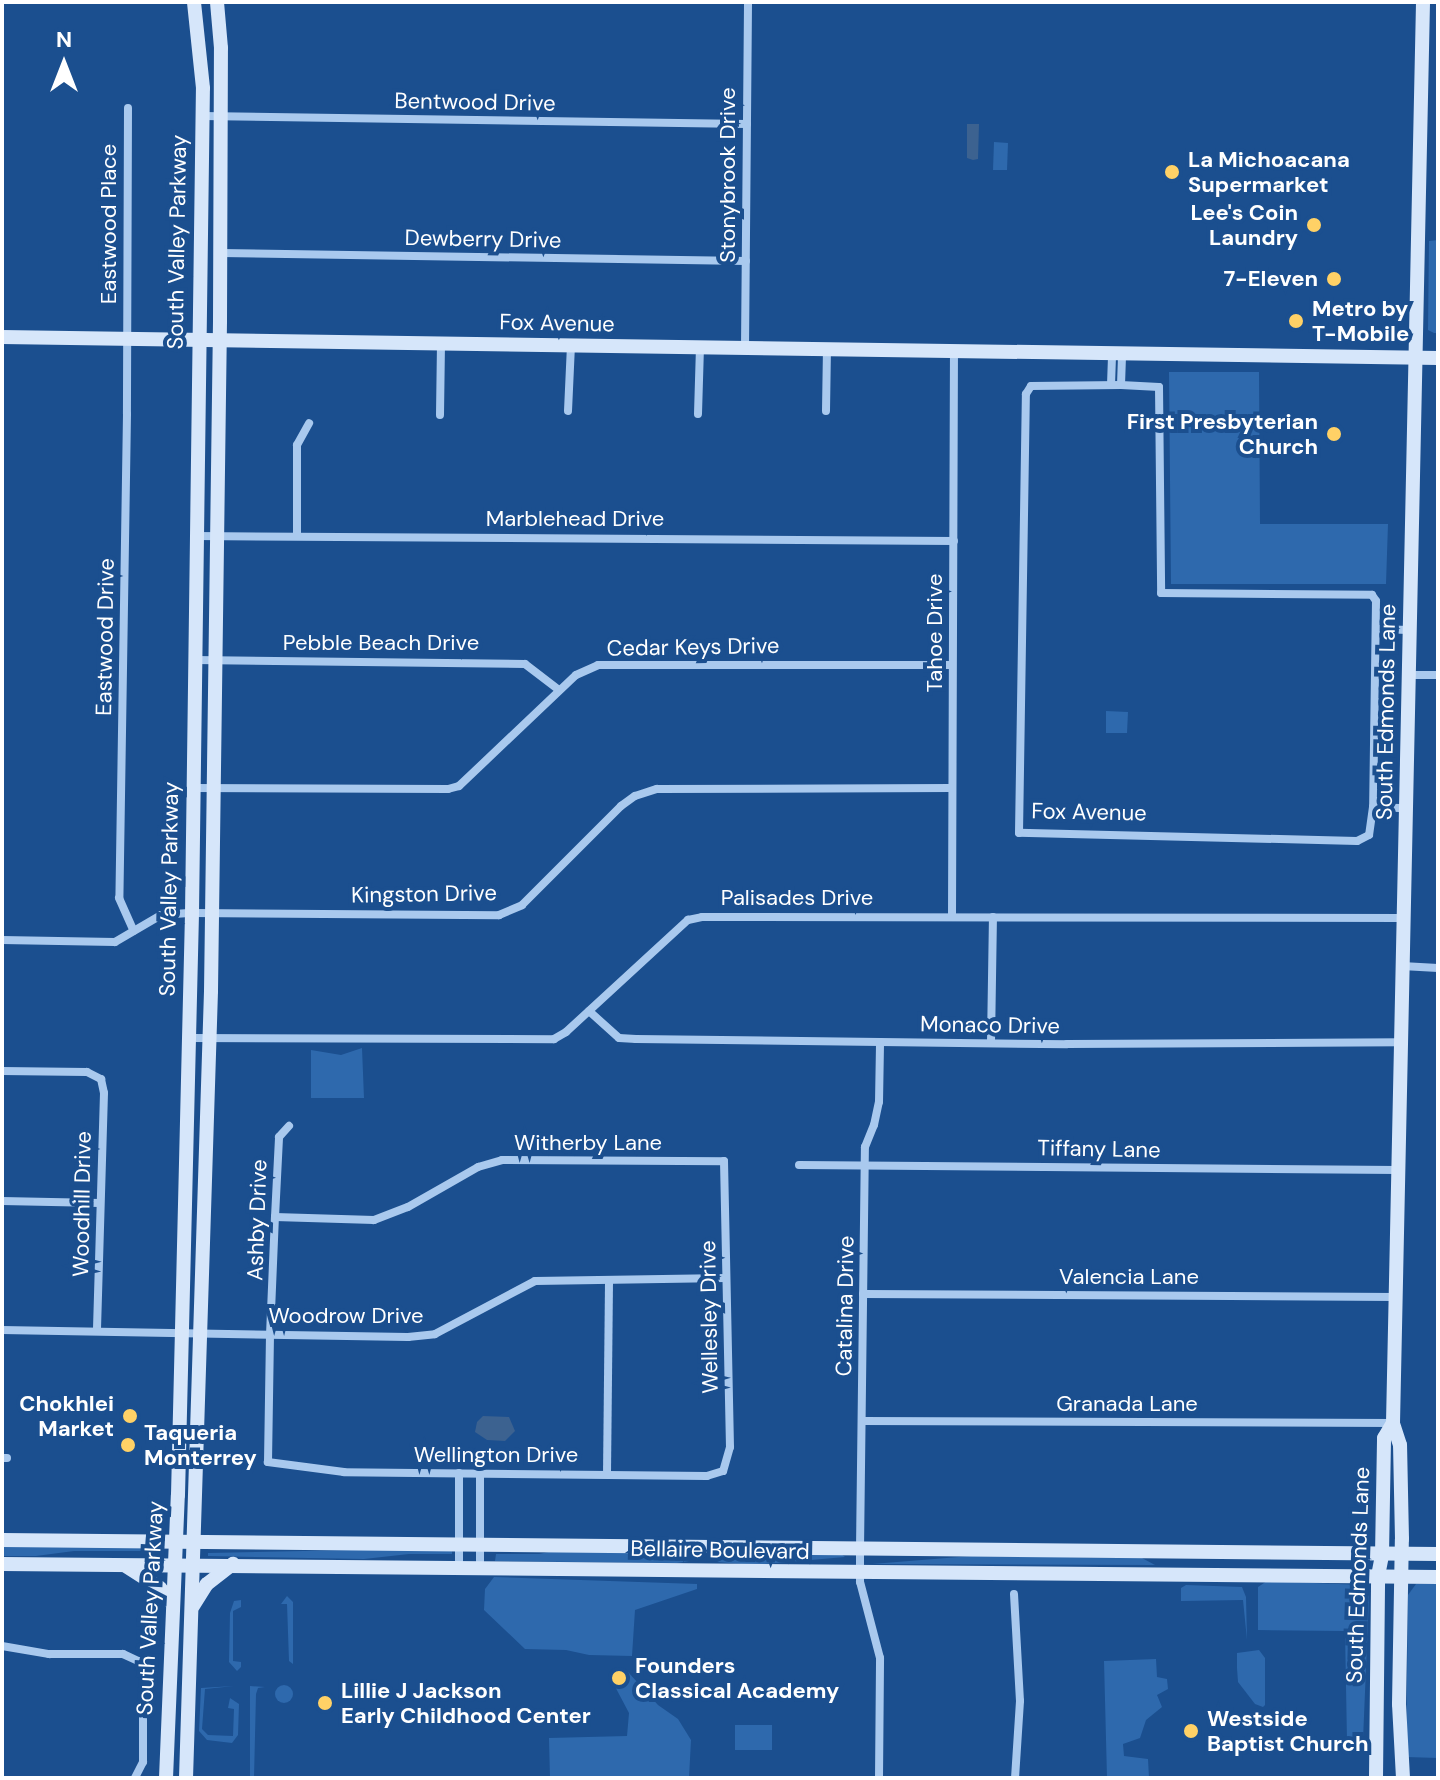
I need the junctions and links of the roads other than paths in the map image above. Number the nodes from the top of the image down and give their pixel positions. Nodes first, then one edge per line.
1 (194, 2) edge
2 (217, 2) edge
3 (748, 2) edge
4 (1423, 2) edge
5 (128, 108) dead end
6 (202, 116) junction
7 (221, 116) junction
8 (747, 124) junction
9 (221, 253) junction
10 (746, 261) junction
11 (2, 337) edge
12 (127, 339) junction
13 (199, 340) junction
14 (219, 340) junction
15 (441, 344) junction
16 (571, 345) junction
17 (700, 347) junction
18 (745, 348) junction
19 (827, 349) junction
20 (954, 351) junction
21 (1117, 353) junction
22 (1414, 357) junction
23 (1438, 358) edge
24 (1111, 385) junction
25 (1121, 385) junction
26 (568, 411) dead end
27 (826, 411) dead end
28 (698, 414) dead end
29 (440, 415) dead end
30 (309, 423) dead end
31 (195, 536) junction
32 (217, 536) junction
33 (297, 536) junction
34 (954, 541) junction
35 (1377, 629) junction
36 (1409, 630) junction
37 (194, 660) junction
38 (215, 660) junction
39 (952, 665) junction
40 (1408, 675) junction
41 (1438, 675) edge
42 (559, 690) junction
43 (193, 788) junction
44 (213, 788) junction
45 (952, 788) junction
46 (1373, 807) junction
47 (1406, 808) junction
48 (192, 913) junction
49 (211, 913) junction
50 (952, 917) junction
51 (993, 917) junction
52 (1403, 918) junction
53 (134, 931) junction
54 (2, 940) edge
55 (1402, 966) junction
56 (1438, 968) edge
57 (589, 1011) junction
58 (188, 1038) junction
59 (210, 1039) junction
60 (880, 1042) junction
61 (991, 1042) junction
62 (1401, 1042) junction
63 (2, 1071) edge
64 (289, 1126) dead end
65 (724, 1161) joint
66 (799, 1165) dead end
67 (865, 1165) junction
68 (1398, 1170) junction
69 (2, 1201) edge
70 (100, 1203) junction
71 (275, 1217) junction
72 (726, 1278) junction
73 (609, 1280) junction
74 (863, 1294) junction
75 (1395, 1297) junction
76 (2, 1330) edge
77 (97, 1331) junction
78 (180, 1332) junction
79 (201, 1334) junction
80 (270, 1335) junction
81 (862, 1421) junction
82 (1393, 1423) junction
83 (268, 1462) joint
84 (723, 1471) joint
85 (459, 1473) junction
86 (480, 1473) junction
87 (607, 1474) junction
88 (2, 1540) edge
89 (176, 1541) junction
90 (195, 1541) junction
91 (459, 1542) junction
92 (480, 1543) junction
93 (707, 1545) junction
94 (860, 1549) junction
95 (1168, 1553) junction
96 (1438, 1554) edge
97 (1382, 1555) junction
98 (1402, 1555) junction
99 (2, 1564) edge
100 (122, 1564) junction
101 (174, 1564) junction
102 (194, 1564) junction
103 (234, 1564) junction
104 (459, 1568) junction
105 (480, 1569) junction
106 (706, 1572) junction
107 (860, 1573) junction
108 (1169, 1575) junction
109 (1378, 1576) junction
110 (1400, 1576) junction
111 (1438, 1577) edge
112 (1014, 1594) dead end
113 (172, 1603) junction
114 (191, 1610) junction
115 (2, 1646) edge
116 (1376, 1760) junction
117 (1403, 1760) junction
118 (136, 1777) edge
119 (166, 1778) edge
120 (186, 1778) edge
121 (879, 1778) edge
122 (1015, 1778) edge
123 (1376, 1778) edge
124 (1403, 1778) edge

1 - 6 main road, South Valley Parkway
2 - 7 main road, South Valley Parkway
3 - 8 street, Stonybrook Drive
4 - 22 main road, South Edmonds Lane
5 - 12 street, Eastwood Place
6 - 7 street, Bentwood Drive
6 - 13 main road, South Valley Parkway
7 - 8 street, Bentwood Drive
7 - 9 main road, South Valley Parkway
8 - 10 street, Stonybrook Drive
9 - 10 street, Dewberry Drive
9 - 14 main road, South Valley Parkway
10 - 18 street, Stonybrook Drive
11 - 12 main road, Fox Avenue
12 - 13 main road, Fox Avenue
12 - 53 street, Eastwood Drive
13 - 14 main road, Fox Avenue
13 - 31 main road, South Valley Parkway
14 - 15 main road, Fox Avenue
14 - 32 main road, South Valley Parkway
15 - 16 main road, Fox Avenue
15 - 29 street
16 - 17 main road, Fox Avenue
16 - 26 street
17 - 18 main road, Fox Avenue
17 - 28 street
18 - 19 main road, Fox Avenue
19 - 20 main road, Fox Avenue
19 - 27 street
20 - 21 main road, Fox Avenue
20 - 34 street, Tahoe Drive
21 - 22 main road, Fox Avenue
21 - 24 street
21 - 25 street
22 - 23 main road, Fox Avenue
22 - 36 main road, South Edmonds Lane
24 - 25 street, Fox Avenue
24 - 46 street, Fox Avenue
25 - 35 street, Fox Avenue
30 - 33 street
31 - 32 street, Marblehead Drive
31 - 37 main road, South Valley Parkway
32 - 33 street, Marblehead Drive
32 - 38 main road, South Valley Parkway
33 - 34 street, Marblehead Drive
34 - 39 street, Tahoe Drive
35 - 36 street
35 - 46 street, Fox Avenue
36 - 40 main road, South Edmonds Lane
37 - 38 street, Pebble Beach Drive
37 - 43 main road, South Valley Parkway
38 - 42 street, Pebble Beach Drive
38 - 44 main road, South Valley Parkway
39 - 42 street, Cedar Keys Drive
39 - 45 street, Tahoe Drive
40 - 41 street
40 - 47 main road, South Edmonds Lane
42 - 44 street, Cedar Keys Drive
43 - 44 street, Cedar Keys Drive
43 - 48 main road, South Valley Parkway
44 - 49 main road, South Valley Parkway
45 - 49 street, Kingston Drive
45 - 50 street, Tahoe Drive
46 - 47 street
47 - 52 main road, South Edmonds Lane
48 - 49 street, Kingston Drive
48 - 53 street, Kingston Drive
48 - 58 main road, South Valley Parkway
49 - 59 main road, South Valley Parkway
50 - 51 street, Palisades Drive
50 - 57 street, Palisades Drive
51 - 52 street, Palisades Drive
51 - 61 street
52 - 55 main road, South Edmonds Lane
53 - 54 street, Kingston Drive
55 - 56 street
55 - 62 main road, South Edmonds Lane
57 - 59 street, Palisades Drive
57 - 60 street, Monaco Drive
58 - 59 street, Palisades Drive
58 - 78 main road, South Valley Parkway
59 - 79 main road, South Valley Parkway
60 - 61 street, Monaco Drive
60 - 67 street, Catalina Drive
61 - 62 street, Monaco Drive
62 - 68 main road, South Edmonds Lane
63 - 70 street, Woodhill Drive
64 - 71 street, Ashby Drive
65 - 71 street, Witherby Lane
65 - 72 street, Wellesley Drive
66 - 67 street, Tiffany Lane
67 - 68 street, Tiffany Lane
67 - 74 street, Catalina Drive
68 - 75 main road, South Edmonds Lane
69 - 70 street
70 - 77 street, Woodhill Drive
71 - 80 street, Ashby Drive
72 - 73 street, Woodrow Drive
72 - 84 street, Wellesley Drive
73 - 80 street, Woodrow Drive
73 - 87 street
74 - 75 street, Valencia Lane
74 - 81 street, Catalina Drive
75 - 82 main road, South Edmonds Lane
76 - 77 street, Woodrow Drive
77 - 78 street, Woodrow Drive
78 - 79 street, Woodrow Drive
78 - 89 main road, South Valley Parkway
79 - 80 street, Woodrow Drive
79 - 90 main road, South Valley Parkway
80 - 83 street, Ashby Drive
81 - 82 street, Granada Lane
81 - 94 street, Catalina Drive
82 - 97 main road, South Edmonds Lane
82 - 98 main road, South Edmonds Lane
83 - 85 street, Wellington Drive
84 - 87 street, Wellington Drive
85 - 86 street, Wellington Drive
85 - 91 street
86 - 87 street, Wellington Drive
86 - 92 street
88 - 89 main road, Bellaire Boulevard
89 - 90 main road, Bellaire Boulevard
89 - 101 main road, South Valley Parkway
90 - 91 main road, Bellaire Boulevard
90 - 102 main road, South Valley Parkway
91 - 92 main road, Bellaire Boulevard
91 - 104 street
92 - 93 main road, Bellaire Boulevard
92 - 105 street
93 - 94 main road, Bellaire Boulevard
93 - 106 main road
94 - 95 main road, Bellaire Boulevard
94 - 107 street, Catalina Drive
95 - 97 main road, Bellaire Boulevard
95 - 108 main road
96 - 98 main road, Bellaire Boulevard
97 - 98 main road, Bellaire Boulevard
97 - 109 main road, South Edmonds Lane
98 - 110 main road, South Edmonds Lane
99 - 100 main road, Bellaire Boulevard
100 - 101 main road, Bellaire Boulevard
100 - 113 main road
101 - 102 main road, Bellaire Boulevard
101 - 113 main road, South Valley Parkway
102 - 103 main road, Bellaire Boulevard
102 - 114 main road, South Valley Parkway
103 - 104 main road, Bellaire Boulevard
103 - 114 main road
104 - 105 main road, Bellaire Boulevard
105 - 106 main road, Bellaire Boulevard
106 - 107 main road, Bellaire Boulevard
107 - 108 main road, Bellaire Boulevard
107 - 121 street, Catalina Drive
108 - 109 main road, Bellaire Boulevard
109 - 110 main road, Bellaire Boulevard
109 - 116 main road, South Edmonds Lane
110 - 111 main road, Bellaire Boulevard
110 - 117 main road, South Edmonds Lane
112 - 122 street
113 - 119 main road, South Valley Parkway
114 - 120 main road, South Valley Parkway
115 - 118 street
116 - 117 main road
116 - 123 main road, South Edmonds Lane
117 - 124 main road, South Edmonds Lane

